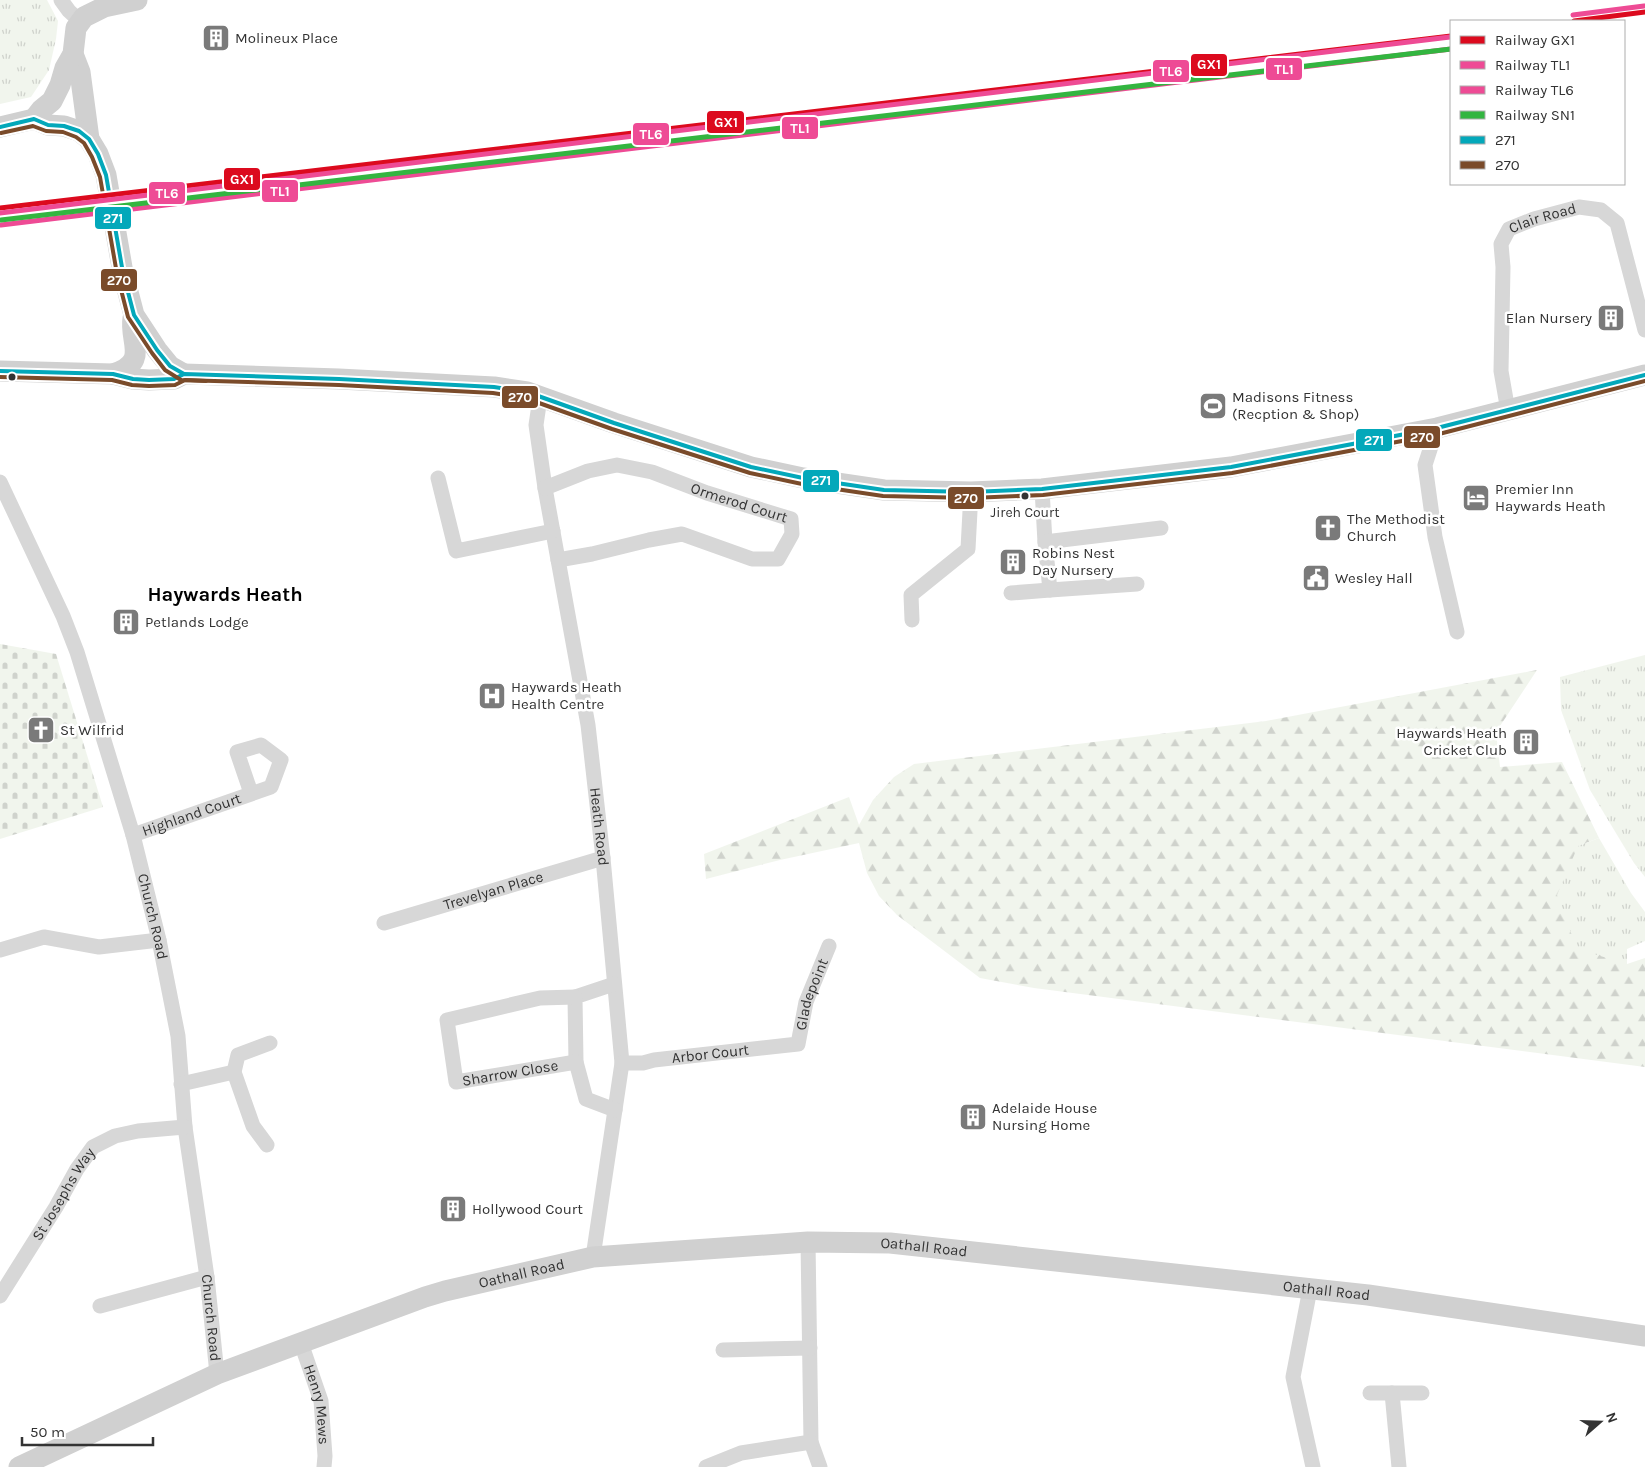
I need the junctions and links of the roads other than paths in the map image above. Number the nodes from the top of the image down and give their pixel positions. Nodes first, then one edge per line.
1 (62, 0) edge
2 (137, 0) edge
3 (80, 22) junction
4 (73, 54) junction
5 (34, 119) junction
6 (0, 126) edge
7 (89, 139) junction
8 (134, 315) junction
9 (1645, 330) edge
10 (0, 371) edge
11 (113, 374) junction
12 (184, 374) junction
13 (1645, 375) edge
14 (540, 398) junction
15 (1508, 411) junction
16 (1437, 428) junction
17 (438, 478) dead end
18 (0, 482) edge
19 (545, 488) junction
20 (1042, 489) junction
21 (971, 492) junction
22 (1161, 528) dead end
23 (552, 531) junction
24 (1045, 542) junction
25 (558, 560) junction
26 (1137, 584) dead end
27 (1050, 590) junction
28 (1011, 593) dead end
29 (912, 620) dead end
30 (1457, 632) dead end
31 (251, 793) dead end
32 (133, 835) junction
33 (603, 858) junction
34 (384, 923) dead end
35 (159, 940) junction
36 (830, 946) dead end
37 (0, 950) edge
38 (614, 984) junction
39 (575, 997) junction
40 (270, 1043) dead end
41 (798, 1044) joint
42 (576, 1062) junction
43 (622, 1063) junction
44 (234, 1072) junction
45 (181, 1084) junction
46 (614, 1110) junction
47 (185, 1127) junction
48 (267, 1144) dead end
49 (808, 1242) junction
50 (593, 1257) junction
51 (207, 1277) junction
52 (1310, 1288) junction
53 (0, 1296) edge
54 (100, 1306) dead end
55 (1645, 1336) edge
56 (301, 1343) junction
57 (810, 1348) junction
58 (723, 1350) dead end
59 (217, 1374) junction
60 (1370, 1393) dead end
61 (1392, 1393) junction
62 (1422, 1393) dead end
63 (810, 1442) junction
64 (56, 1460) edge
65 (19, 1467) edge
66 (324, 1467) edge
67 (706, 1467) edge
68 (820, 1467) edge
69 (1313, 1467) edge
70 (1399, 1467) edge

1 - 3 street
2 - 3 main road
3 - 4 main road
4 - 5 main road
4 - 7 main road
5 - 6 main road
5 - 7 main road
7 - 8 main road
8 - 11 main road
8 - 12 main road
9 - 15 street, Clair Road
10 - 11 main road
11 - 12 main road
12 - 14 main road
13 - 15 main road
14 - 19 street, Heath Road
14 - 21 main road
15 - 16 main road
16 - 20 main road
16 - 30 street
17 - 23 street
18 - 32 street, Church Road
19 - 23 street, Heath Road
19 - 25 street, Ormerod Court
20 - 21 main road
20 - 24 street
21 - 29 street
22 - 24 street
23 - 25 street, Heath Road
24 - 27 street
25 - 33 street, Heath Road
26 - 27 street
27 - 28 street
31 - 32 street, Highland Court
32 - 35 street, Church Road
33 - 34 street, Trevelyan Place
33 - 38 street, Heath Road
35 - 37 street
35 - 45 street, Church Road
36 - 41 street, Gladepoint
38 - 39 street, Sharrow Close
38 - 43 street, Heath Road
39 - 42 street, Sharrow Close
39 - 42 street, Sharrow Close
40 - 44 street
41 - 43 street, Arbor Court
42 - 46 street, Sharrow Close
43 - 46 street, Heath Road
44 - 45 street
44 - 48 street
45 - 47 street, Church Road
46 - 50 street, Heath Road
47 - 51 street, Church Road
47 - 53 street, St Josephs Way
49 - 50 main road, Oathall Road
49 - 52 main road, Oathall Road
49 - 57 street
50 - 56 main road, Oathall Road
51 - 54 street
51 - 59 street, Church Road
52 - 55 main road, Oathall Road
52 - 69 street
56 - 59 main road, Oathall Road
56 - 66 street, Henry Mews
57 - 58 street
57 - 63 street
59 - 64 main road, Oathall Road
60 - 61 street
61 - 62 street
61 - 70 street
63 - 67 street
63 - 68 street
64 - 65 main road, Oathall Road

